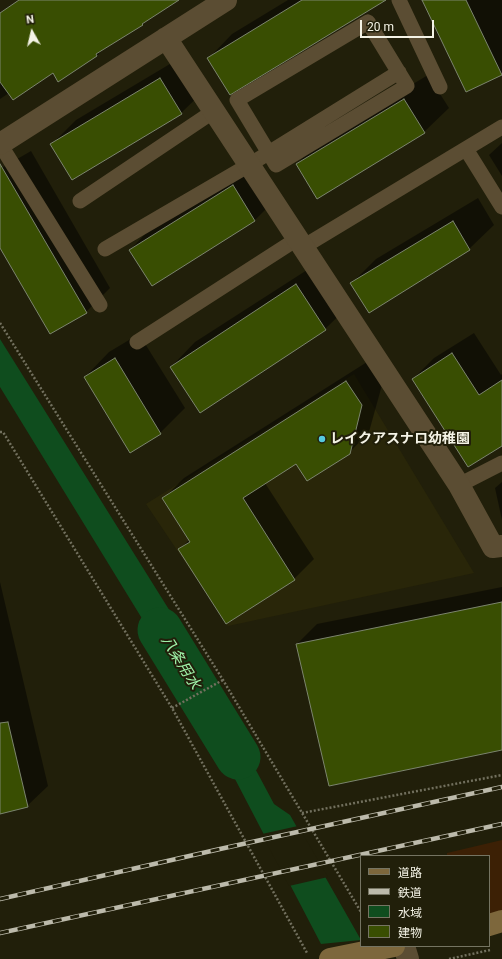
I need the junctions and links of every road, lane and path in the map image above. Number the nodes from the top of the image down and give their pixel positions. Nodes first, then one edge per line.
1 (226, 0) edge
2 (399, 0) edge
3 (166, 38) junction
4 (440, 87) dead end
5 (241, 106) junction
6 (216, 115) junction
7 (502, 127) edge
8 (0, 144) edge
9 (466, 149) junction
10 (269, 153) junction
11 (249, 165) junction
12 (80, 201) dead end
13 (502, 207) edge
14 (300, 243) junction
15 (105, 249) dead end
16 (100, 305) dead end
17 (0, 323) edge
18 (137, 342) dead end
19 (0, 432) edge
20 (502, 463) edge
21 (459, 486) junction
22 (502, 546) edge
23 (223, 680) junction
24 (172, 708) junction
25 (502, 775) edge
26 (302, 813) junction
27 (360, 910) edge
28 (502, 921) edge
29 (490, 925) edge
30 (404, 947) edge
31 (385, 948) edge
32 (494, 949) dead end
33 (310, 959) edge
34 (330, 959) edge
35 (408, 959) edge
36 (449, 959) edge

1 - 3 street
2 - 4 lane
3 - 6 street
3 - 8 street
5 - 6 lane
5 - 10 lane
5 - 10 lane
6 - 11 street
6 - 12 lane
7 - 9 lane
8 - 16 lane
9 - 13 lane
9 - 14 lane
10 - 11 lane
11 - 14 street
11 - 15 lane
14 - 18 lane
14 - 21 street
17 - 23 path
19 - 24 path
20 - 21 lane
21 - 22 street
23 - 24 path
23 - 26 path
24 - 33 path
25 - 26 path
26 - 27 path
28 - 29 street
30 - 35 street
31 - 34 street
32 - 36 path

